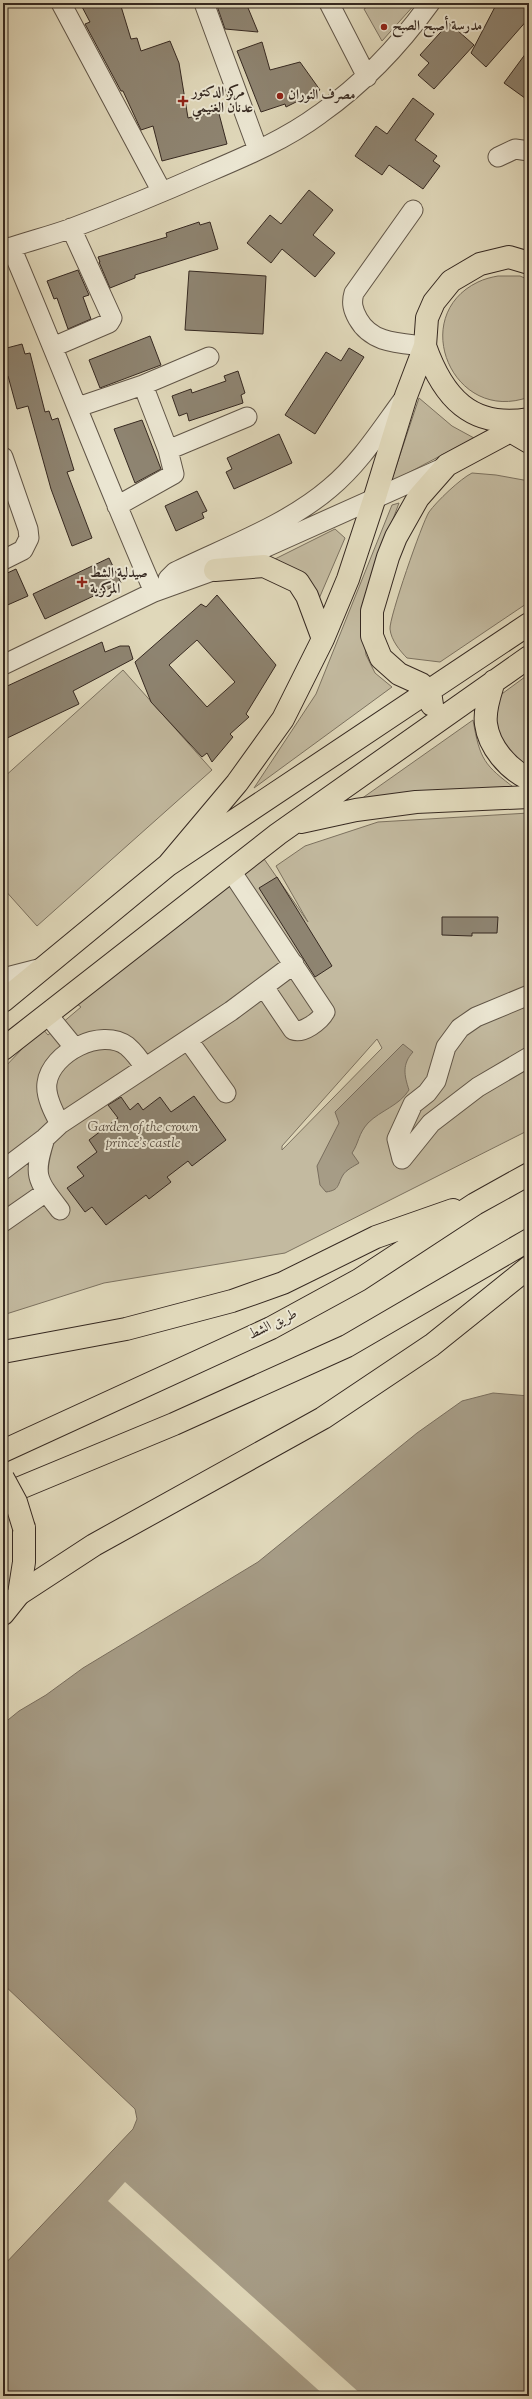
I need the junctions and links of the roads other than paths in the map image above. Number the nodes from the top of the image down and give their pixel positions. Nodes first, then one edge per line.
1 (61, 3) edge
2 (204, 3) edge
3 (329, 3) edge
4 (430, 3) edge
5 (367, 77) junction
6 (258, 150) junction
7 (529, 151) edge
8 (498, 157) dead end
9 (162, 192) junction
10 (413, 210) dead end
11 (71, 228) junction
12 (529, 244) edge
13 (7, 248) edge
14 (519, 260) edge
15 (425, 346) junction
16 (53, 347) junction
17 (208, 357) dead end
18 (143, 385) junction
19 (406, 396) junction
20 (78, 407) junction
21 (247, 417) dead end
22 (524, 428) edge
23 (168, 450) junction
24 (3, 457) edge
25 (448, 465) junction
26 (8, 486) edge
27 (374, 500) junction
28 (117, 506) junction
29 (3, 560) edge
30 (215, 570) junction
31 (154, 592) junction
32 (529, 624) edge
33 (323, 639) junction
34 (529, 657) edge
35 (3, 665) edge
36 (494, 681) junction
37 (430, 692) junction
38 (422, 732) junction
39 (529, 779) edge
40 (529, 797) edge
41 (290, 825) junction
42 (168, 865) junction
43 (231, 871) junction
44 (294, 964) junction
45 (42, 968) junction
46 (3, 978) edge
47 (264, 987) junction
48 (529, 995) edge
49 (3, 1001) edge
50 (46, 1014) junction
51 (188, 1040) junction
52 (74, 1047) junction
53 (3, 1049) edge
54 (529, 1057) edge
55 (145, 1068) junction
56 (226, 1093) dead end
57 (60, 1124) junction
58 (45, 1138) junction
59 (3, 1170) edge
60 (529, 1174) edge
61 (46, 1192) junction
62 (475, 1204) junction
63 (60, 1210) dead end
64 (3, 1222) edge
65 (529, 1240) edge
66 (529, 1267) edge
67 (3, 1352) edge
68 (3, 1451) edge
69 (3, 1478) edge
70 (3, 1495) edge
71 (19, 1594) junction
72 (3, 1614) edge

1 - 9 street
2 - 6 street
3 - 5 street
4 - 5 street
5 - 6 street
6 - 9 street
7 - 8 street
9 - 11 street
10 - 15 street
11 - 13 street
11 - 16 street
12 - 14 main road
13 - 16 street
14 - 15 main road
15 - 19 main road
15 - 22 main road
16 - 20 street
17 - 18 street
18 - 20 street
18 - 23 street
19 - 27 main road
19 - 31 street
20 - 28 street
21 - 23 street
22 - 25 main road
23 - 28 street
24 - 26 street
25 - 27 street
25 - 37 main road
26 - 29 street
27 - 30 street
27 - 33 main road
28 - 31 street
30 - 31 street
30 - 33 main road
31 - 35 street
32 - 37 main road
33 - 42 main road
34 - 36 main road
36 - 38 main road
36 - 39 main road
37 - 38 main road
37 - 42 main road
38 - 41 main road
40 - 41 main road
41 - 43 main road
42 - 45 main road
43 - 44 street
43 - 50 main road
44 - 47 street
44 - 47 street
45 - 46 street
45 - 49 main road
47 - 51 street
48 - 54 street
50 - 52 street
50 - 53 main road
51 - 55 street
51 - 56 street
52 - 55 street
52 - 57 street
55 - 57 street
57 - 58 street
58 - 59 street
58 - 61 street
60 - 62 main road, طريق الشط
61 - 63 street
61 - 64 street
62 - 67 main road
62 - 68 main road, طريق الشط
65 - 70 main road
66 - 71 main road
69 - 71 main road, bridge
71 - 72 main road

